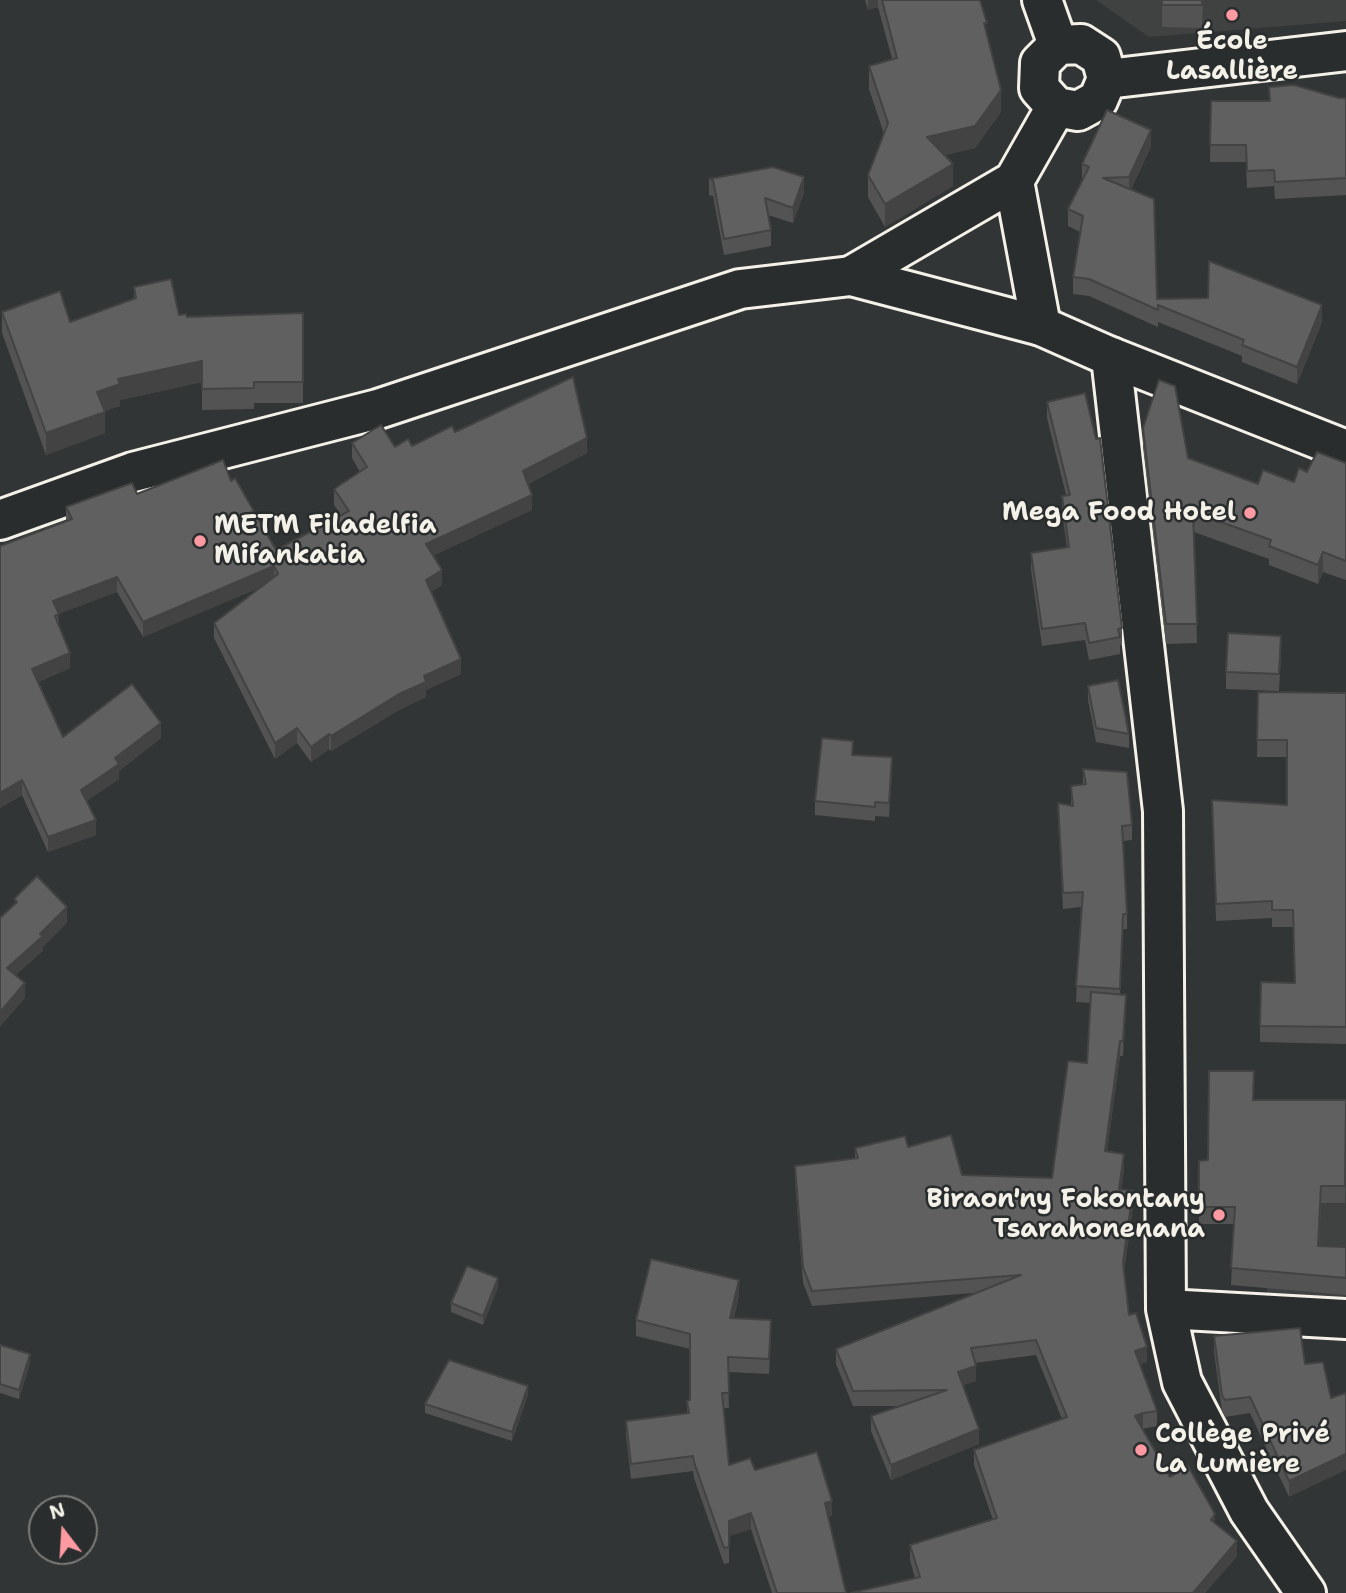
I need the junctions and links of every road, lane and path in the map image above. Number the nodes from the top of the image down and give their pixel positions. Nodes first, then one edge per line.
1 (1042, 0) edge
2 (1058, 45) junction
3 (1346, 51) edge
4 (1107, 79) junction
5 (1056, 107) junction
6 (1014, 181) junction
7 (851, 276) junction
8 (1041, 326) junction
9 (1111, 357) junction
10 (1346, 450) edge
11 (0, 520) edge
12 (1166, 1309) junction
13 (1346, 1319) edge
14 (1306, 1593) edge

1 - 2 street
2 - 4 street
2 - 5 street
3 - 4 street
4 - 5 street
5 - 6 street
6 - 7 street
6 - 8 street
7 - 8 street
7 - 11 street
8 - 9 street
9 - 10 street
9 - 12 street
12 - 13 street
12 - 14 street

